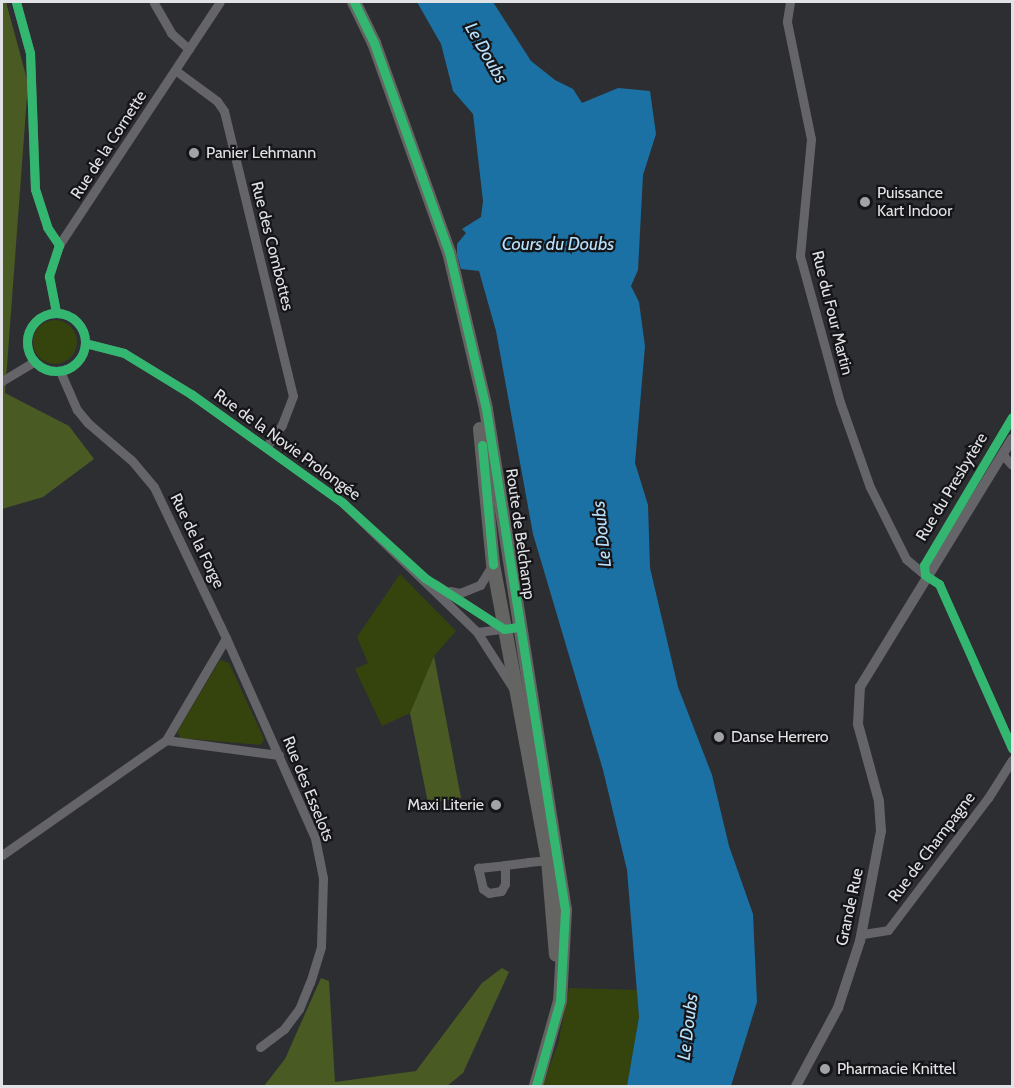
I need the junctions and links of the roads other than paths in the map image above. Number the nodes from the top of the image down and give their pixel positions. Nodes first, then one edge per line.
1 (16, 2) edge
2 (220, 2) edge
3 (348, 2) edge
4 (354, 2) edge
5 (790, 2) edge
6 (154, 3) edge
7 (189, 49) junction
8 (175, 70) junction
9 (58, 245) junction
10 (56, 312) junction
11 (86, 343) junction
12 (34, 362) junction
13 (60, 371) junction
14 (2, 381) edge
15 (1012, 439) edge
16 (267, 446) junction
17 (1003, 455) junction
18 (1012, 465) edge
19 (493, 564) junction
20 (925, 575) junction
21 (425, 578) junction
22 (445, 590) junction
23 (511, 628) junction
24 (477, 632) junction
25 (226, 638) junction
26 (976, 668) dead end
27 (517, 696) junction
28 (166, 740) junction
29 (1012, 748) edge
30 (279, 755) junction
31 (1012, 760) edge
32 (2, 855) edge
33 (553, 859) junction
34 (505, 865) dead end
35 (862, 934) junction
36 (260, 1047) dead end
37 (530, 1086) edge
38 (536, 1086) edge
39 (796, 1086) edge

1 - 9 street
2 - 7 street, Rue de la Cornette
3 - 19 main road, Route de Belchamp
4 - 23 main road, Route de Belchamp
5 - 20 street, Rue du Four Martin
6 - 7 street
7 - 8 street, Rue de la Cornette
8 - 9 street, Rue de la Cornette
8 - 16 street, Rue des Combottes
9 - 10 street, Rue de la Cornette
10 - 11 street
10 - 12 street
11 - 13 street
11 - 16 street, Rue de la Novie Prolongée
12 - 13 street
12 - 14 street
13 - 25 street, Rue de la Forge
15 - 17 street, Grande Rue
16 - 21 street, Rue de la Novie Prolongée
17 - 18 street
17 - 20 street, Grande Rue
19 - 22 street
19 - 23 main road, Route de Belchamp
20 - 35 street, Grande Rue
21 - 22 street, Rue de la Novie Prolongée
21 - 24 street, Rue de la Novie Prolongée
22 - 23 street, Rue de la Novie Prolongée
23 - 24 street
23 - 27 main road, Route de Belchamp
23 - 33 main road, Route de Belchamp
24 - 27 street, Rue de la Novie Prolongée
25 - 28 street
25 - 30 street, Rue des Esselots
26 - 29 street
27 - 33 main road, Route de Belchamp
28 - 30 street
28 - 32 street
30 - 36 street, Rue des Esselots
31 - 35 street, Rue de Champagne
33 - 34 street
33 - 37 main road, Route de Belchamp
33 - 38 main road, Route de Belchamp
35 - 39 street, Grande Rue

